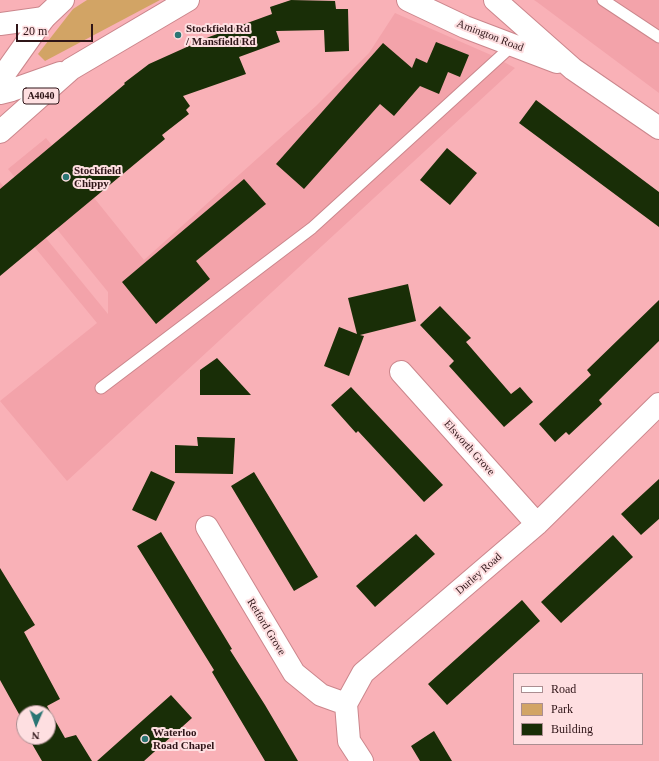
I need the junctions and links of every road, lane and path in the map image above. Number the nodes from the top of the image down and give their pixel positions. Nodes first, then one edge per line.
1 (64, 0) edge
2 (188, 0) edge
3 (408, 0) edge
4 (495, 0) edge
5 (603, 0) edge
6 (44, 18) junction
7 (0, 24) edge
8 (659, 37) edge
9 (513, 44) junction
10 (71, 69) junction
11 (574, 69) junction
12 (0, 80) edge
13 (0, 93) edge
14 (659, 128) edge
15 (0, 132) edge
16 (400, 372) dead end
17 (100, 388) dead end
18 (659, 404) edge
19 (537, 524) junction
20 (207, 527) dead end
21 (346, 704) junction
22 (362, 761) edge

1 - 6 street
2 - 10 street, A4040
3 - 9 street, Amington Road
4 - 11 street, Amington Road
5 - 8 lane
6 - 7 street
6 - 12 street
9 - 11 street, Amington Road
9 - 17 lane
10 - 13 street
10 - 15 street, A4040
11 - 14 street, Amington Road
16 - 19 street, Elsworth Grove
18 - 19 street, Durley Road
19 - 21 street, Durley Road
20 - 21 street, Retford Grove
21 - 22 street

